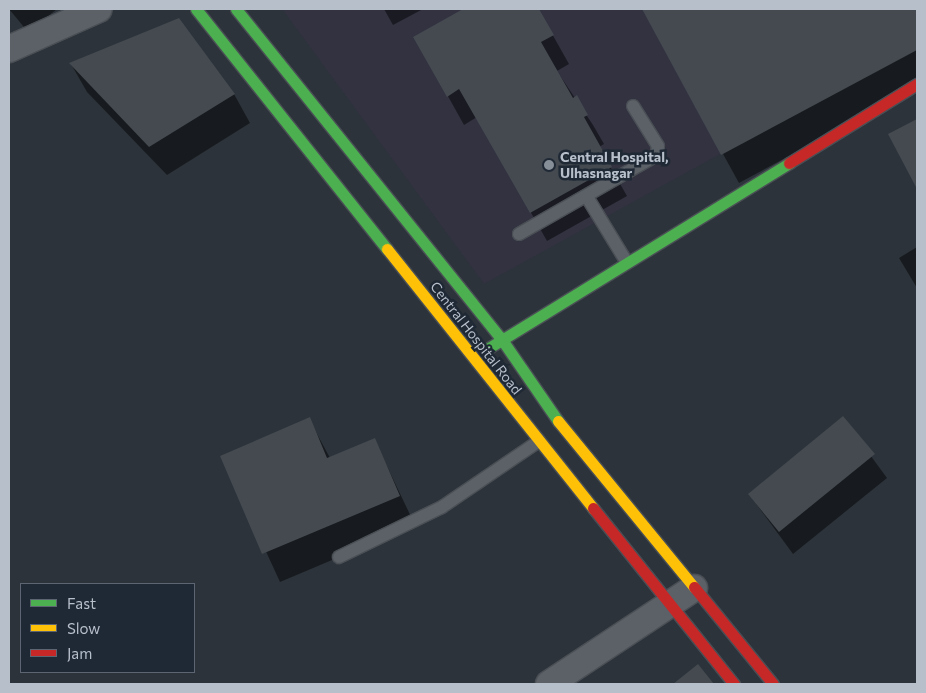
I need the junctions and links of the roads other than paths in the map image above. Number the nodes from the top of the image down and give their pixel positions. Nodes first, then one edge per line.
1 (99, 9) edge
2 (196, 9) edge
3 (236, 9) edge
4 (9, 49) edge
5 (917, 84) edge
6 (633, 106) dead end
7 (587, 197) junction
8 (519, 234) dead end
9 (626, 261) junction
10 (500, 337) junction
11 (474, 360) junction
12 (539, 441) junction
13 (339, 557) dead end
14 (694, 588) junction
15 (669, 605) junction
16 (549, 684) edge
17 (734, 684) edge
18 (773, 684) edge

1 - 4 street
2 - 11 street, Central Hospital Road
3 - 10 street, Central Hospital Road
5 - 9 street
6 - 7 lane
7 - 8 lane
7 - 9 lane
9 - 10 street
10 - 11 street
10 - 14 street, Central Hospital Road
11 - 12 street, Central Hospital Road
12 - 13 lane
12 - 15 street, Central Hospital Road
14 - 15 street
14 - 18 street, Central Hospital Road
15 - 16 street
15 - 17 street, Central Hospital Road

